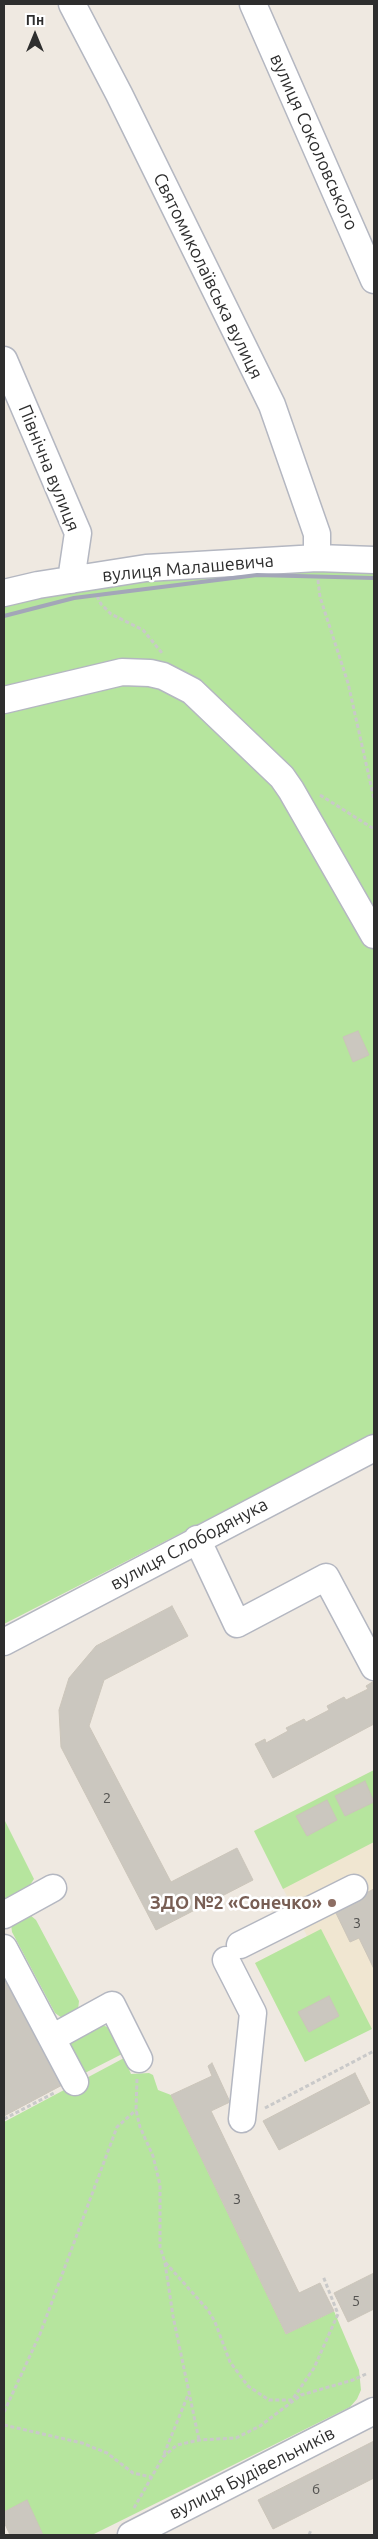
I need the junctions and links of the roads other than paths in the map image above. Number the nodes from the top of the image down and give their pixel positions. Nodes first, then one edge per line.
1 (72, 4) edge
2 (254, 4) edge
3 (374, 280) edge
4 (4, 360) edge
5 (317, 558) junction
6 (374, 560) edge
7 (79, 578) junction
8 (4, 593) edge
9 (4, 700) edge
10 (374, 935) edge
11 (374, 1448) edge
12 (197, 1539) junction
13 (4, 1642) edge
14 (374, 1667) edge
15 (53, 1888) dead end
16 (354, 1888) dead end
17 (4, 1915) edge
18 (4, 1948) edge
19 (52, 2038) junction
20 (139, 2059) road end
21 (75, 2082) road end
22 (242, 2120) road end
23 (374, 2411) edge
24 (132, 2523) edge

1 - 5 street, Святомиколаївська вулиця
2 - 3 street, вулиця Соколовського
4 - 7 street, Північна вулиця
5 - 6 street, вулиця Малашевича
5 - 7 street, вулиця Малашевича
7 - 8 street, вулиця Малашевича
9 - 10 street
11 - 12 street, вулиця Слободянука
12 - 13 street, вулиця Слободянука
12 - 14 street
15 - 17 street
16 - 22 street
18 - 19 street
19 - 20 street
19 - 21 street
23 - 24 street, вулиця Будівельників

